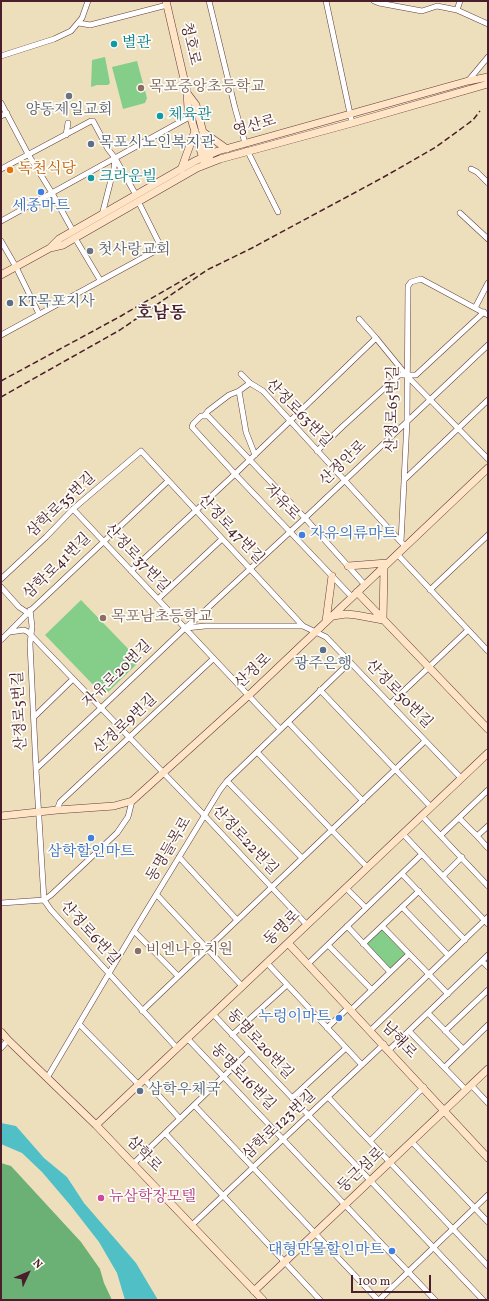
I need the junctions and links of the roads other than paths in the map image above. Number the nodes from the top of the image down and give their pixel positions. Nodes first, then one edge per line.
1 (88, 1) edge
2 (210, 1) edge
3 (326, 1) edge
4 (374, 1) edge
5 (460, 1) edge
6 (166, 3) edge
7 (457, 10) junction
8 (79, 23) junction
9 (488, 24) edge
10 (1, 56) edge
11 (488, 57) edge
12 (488, 77) edge
13 (468, 81) junction
14 (488, 84) edge
15 (187, 92) junction
16 (1, 103) edge
17 (6, 113) junction
18 (350, 114) junction
19 (1, 116) edge
20 (191, 116) junction
21 (68, 122) dead end
22 (352, 123) junction
23 (199, 131) junction
24 (66, 135) junction
25 (246, 147) junction
26 (227, 149) junction
27 (28, 154) junction
28 (115, 158) junction
29 (207, 160) junction
30 (1, 169) edge
31 (471, 169) dead end
32 (181, 170) junction
33 (488, 183) edge
34 (52, 193) junction
35 (137, 198) junction
36 (278, 212) dead end
37 (460, 213) dead end
38 (102, 215) junction
39 (1, 221) edge
40 (74, 234) junction
41 (488, 239) edge
42 (1, 241) edge
43 (16, 267) junction
44 (1, 275) edge
45 (100, 280) junction
46 (488, 283) edge
47 (486, 296) edge
48 (475, 308) junction
49 (39, 314) junction
50 (486, 314) edge
51 (359, 319) dead end
52 (1, 335) edge
53 (376, 338) junction
54 (488, 345) edge
55 (241, 374) dead end
56 (408, 376) junction
57 (250, 383) junction
58 (239, 391) junction
59 (430, 399) junction
60 (488, 400) edge
61 (206, 416) junction
62 (289, 421) junction
63 (407, 421) junction
64 (458, 427) junction
65 (141, 451) joint
66 (317, 451) junction
67 (255, 455) junction
68 (488, 459) edge
69 (250, 460) junction
70 (488, 468) edge
71 (235, 474) junction
72 (405, 479) junction
73 (168, 481) junction
74 (344, 481) junction
75 (73, 509) junction
76 (196, 510) junction
77 (305, 518) junction
78 (290, 532) junction
79 (488, 535) edge
80 (222, 539) junction
81 (103, 541) junction
82 (403, 544) junction
83 (397, 554) junction
84 (386, 565) junction
85 (348, 566) junction
86 (250, 569) junction
87 (131, 571) junction
88 (332, 576) junction
89 (1, 580) edge
90 (365, 585) junction
91 (1, 587) edge
92 (430, 590) junction
93 (354, 595) junction
94 (158, 599) junction
95 (29, 611) junction
96 (332, 616) junction
97 (383, 620) junction
98 (326, 621) junction
99 (303, 626) junction
100 (185, 628) junction
101 (468, 630) junction
102 (315, 632) junction
103 (1, 633) edge
104 (9, 634) junction
105 (30, 636) junction
106 (1, 640) edge
107 (488, 651) edge
108 (214, 659) junction
109 (350, 662) junction
110 (429, 668) junction
111 (73, 679) junction
112 (320, 690) junction
113 (248, 696) junction
114 (390, 704) junction
115 (101, 708) junction
116 (34, 717) junction
117 (288, 722) junction
118 (280, 729) junction
119 (488, 729) edge
120 (130, 738) junction
121 (425, 741) junction
122 (257, 752) junction
123 (488, 753) edge
124 (36, 769) junction
125 (395, 770) junction
126 (164, 774) junction
127 (461, 778) junction
128 (227, 782) junction
129 (488, 790) edge
130 (363, 801) junction
131 (132, 802) junction
132 (431, 807) junction
133 (57, 810) junction
134 (38, 812) junction
135 (1, 816) edge
136 (204, 816) junction
137 (422, 816) junction
138 (459, 818) junction
139 (488, 826) edge
140 (332, 830) junction
141 (403, 834) junction
142 (441, 835) junction
143 (477, 836) junction
144 (488, 848) edge
145 (422, 854) junction
146 (179, 857) junction
147 (302, 858) junction
148 (462, 858) junction
149 (367, 867) junction
150 (402, 874) junction
151 (443, 876) junction
152 (487, 883) edge
153 (271, 888) junction
154 (346, 888) junction
155 (418, 891) junction
156 (157, 895) junction
157 (44, 900) junction
158 (1, 903) edge
159 (402, 907) junction
160 (366, 908) junction
161 (237, 920) junction
162 (487, 920) edge
163 (306, 925) junction
164 (346, 926) junction
165 (382, 926) junction
166 (134, 931) junction
167 (465, 940) junction
168 (288, 943) junction
169 (328, 944) junction
170 (364, 944) junction
171 (207, 949) junction
172 (409, 954) junction
173 (448, 955) junction
174 (488, 955) edge
175 (482, 961) junction
176 (267, 963) junction
177 (308, 964) junction
178 (488, 967) edge
179 (390, 972) junction
180 (110, 974) junction
181 (429, 974) junction
182 (178, 976) junction
183 (287, 984) junction
184 (242, 986) junction
185 (372, 990) junction
186 (488, 990) edge
187 (448, 994) junction
188 (350, 1008) junction
189 (142, 1011) junction
190 (428, 1013) junction
191 (213, 1014) junction
192 (80, 1025) junction
193 (488, 1025) edge
194 (327, 1028) junction
195 (371, 1030) junction
196 (409, 1031) junction
197 (445, 1031) junction
198 (1, 1032) edge
199 (232, 1034) junction
200 (187, 1038) junction
201 (8, 1040) junction
202 (384, 1044) junction
203 (1, 1048) edge
204 (177, 1048) junction
205 (346, 1048) junction
206 (463, 1049) junction
207 (389, 1050) junction
208 (249, 1052) junction
209 (362, 1065) junction
210 (444, 1067) junction
211 (488, 1069) edge
212 (224, 1077) junction
213 (48, 1078) junction
214 (141, 1082) junction
215 (468, 1087) junction
216 (424, 1088) junction
217 (328, 1097) junction
218 (292, 1098) junction
219 (488, 1103) edge
220 (194, 1105) junction
221 (444, 1110) junction
222 (308, 1115) junction
223 (180, 1118) junction
224 (96, 1125) junction
225 (165, 1133) junction
226 (283, 1139) junction
227 (370, 1141) junction
228 (412, 1142) junction
229 (488, 1158) edge
230 (390, 1162) junction
231 (133, 1164) junction
232 (253, 1167) junction
233 (370, 1181) junction
234 (223, 1196) junction
235 (488, 1196) edge
236 (345, 1205) junction
237 (475, 1208) junction
238 (488, 1222) edge
239 (192, 1225) junction
240 (453, 1229) junction
241 (315, 1233) junction
242 (434, 1248) junction
243 (285, 1262) junction
244 (488, 1266) edge
245 (409, 1272) junction
246 (254, 1291) junction
247 (262, 1300) edge
248 (320, 1300) edge
249 (379, 1300) edge
250 (435, 1300) edge
251 (483, 1300) edge

1 - 8 street
2 - 25 street
3 - 18 street
4 - 7 street
5 - 7 street
6 - 8 street
6 - 15 street, 청호로
7 - 9 street
8 - 10 street
11 - 13 street
12 - 13 street, 영산로
13 - 18 street, 영산로
14 - 22 street, 영산로
15 - 20 street, 청호로
15 - 23 street, 청호로
16 - 17 street
17 - 19 street
17 - 27 street
18 - 22 street
18 - 25 street, 영산로
20 - 23 street, 청호로
20 - 28 street
21 - 24 street
22 - 25 street, 영산로
23 - 26 street
23 - 29 street, 청호로
23 - 32 street
24 - 27 street
24 - 28 street
25 - 26 street, 영산로
25 - 29 street, 영산로
25 - 36 street
26 - 29 street, 영산로
27 - 30 street
27 - 34 street
28 - 34 street
28 - 35 street
28 - 38 street
29 - 32 street, 영산로
29 - 35 street, 영산로
31 - 33 street
32 - 35 street, 영산로
34 - 39 street
34 - 40 street
35 - 38 street, 영산로
35 - 40 street, 영산로
35 - 45 street
37 - 41 street
38 - 40 street, 영산로
40 - 43 street, 영산로
40 - 45 street
42 - 43 street
43 - 44 street, 영산로
43 - 49 street
45 - 49 street
46 - 47 street
47 - 48 street
48 - 50 street
48 - 56 street, 산정로65번길
49 - 52 street
50 - 56 street
51 - 53 street
53 - 56 street
53 - 62 street
54 - 59 street, 산정안로
55 - 57 street, 산정로63번길
56 - 59 street
56 - 63 street, 산정로65번길
56 - 66 street
57 - 58 street
57 - 62 street, 산정로63번길
58 - 61 street
58 - 67 street
59 - 63 street, 산정안로
59 - 64 street
60 - 64 street
61 - 69 street, 자유로
61 - 71 street, 자유로
62 - 66 street, 산정로63번길
62 - 67 street
63 - 72 street, 산정로65번길
63 - 74 street, 산정안로
64 - 68 street
64 - 72 street
65 - 73 street, 산정로47번길
65 - 75 street, 삼학로35번길
66 - 74 street, 산정로63번길
67 - 69 street
69 - 71 street
69 - 77 street, 자유로
70 - 82 street, 산정로
71 - 76 street
71 - 78 street, 자유로
72 - 82 street, 산정로65번길
73 - 76 street, 산정로47번길
73 - 81 street, 삼학로41번길
74 - 77 street, 산정안로
74 - 82 street, 산정로63번길
75 - 81 street, 산정로37번길
75 - 89 street, 삼학로35번길
76 - 80 street, 산정로47번길
76 - 87 street
77 - 78 street, 자유로20번길
77 - 85 street, 자유로
78 - 86 street, 자유로20번길
78 - 88 street, 자유로
79 - 92 street
80 - 86 street, 산정로47번길
80 - 94 street
81 - 87 street, 산정로37번길
81 - 95 street, 삼학로41번길
82 - 83 street, 산정로
83 - 84 street, 산정로
83 - 92 street
84 - 85 street
84 - 90 street, 산정로
84 - 97 street
85 - 90 street, 자유로
86 - 99 street, 산정로47번길
86 - 100 street, 자유로20번길
87 - 94 street, 산정로37번길
88 - 93 street, 자유로
88 - 98 street
90 - 93 street, 산정로
91 - 95 street
92 - 101 street
93 - 96 street, 산정로
93 - 97 street, 자유로
94 - 100 street, 산정로37번길
95 - 104 street, 삼학로41번길
95 - 105 street, 산정로5번길
96 - 97 street
96 - 98 street, 산정로
97 - 110 street, 자유로
98 - 102 street, 산정로
99 - 100 street
99 - 102 street, 산정로50번길
100 - 108 street, 산정로37번길
100 - 115 street, 자유로20번길
101 - 107 street
101 - 110 street
102 - 109 street, 산정로50번길
102 - 113 street, 산정로
103 - 104 street
104 - 105 street
104 - 106 street, 삼학로41번길
105 - 111 street, 산정로22번길
105 - 116 street, 산정로5번길
108 - 113 street, 산정로37번길
108 - 120 street, 산정로9번길
109 - 112 street, 동명들목로
109 - 114 street, 산정로50번길
110 - 114 street
110 - 119 street, 자유로
111 - 115 street, 산정로22번길
111 - 116 street
112 - 117 street, 동명들목로
112 - 125 street
113 - 118 street, 산정로37번길
113 - 126 street, 산정로
114 - 121 street, 산정로50번길
115 - 120 street, 산정로22번길
115 - 124 street, 자유로20번길
116 - 124 street, 산정로5번길
117 - 118 street, 동명들목로
117 - 130 street
118 - 122 street, 동명들목로
120 - 126 street, 산정로22번길
120 - 133 street, 산정로9번길
121 - 125 street
121 - 127 street, 산정로50번길
122 - 128 street, 동명들목로
122 - 140 street
123 - 127 street, 동명로
124 - 134 street, 산정로5번길
125 - 130 street
125 - 132 street
126 - 131 street, 산정로
126 - 136 street, 산정로22번길
127 - 132 street, 동명로
128 - 136 street, 동명들목로
128 - 147 street
129 - 138 street
130 - 140 street
131 - 133 street, 산정로
131 - 157 street
132 - 137 street, 동명로
133 - 134 street, 산정로
134 - 135 street, 산정로
134 - 157 street, 산정로6번길
136 - 146 street, 동명들목로
136 - 153 street, 산정로22번길
137 - 141 street, 동명로
137 - 142 street
138 - 142 street
138 - 143 street
139 - 143 street
140 - 147 street
140 - 149 street
141 - 145 street
141 - 149 street, 동명로
142 - 148 street
143 - 144 street
145 - 150 street
145 - 151 street
146 - 156 street, 동명들목로
146 - 161 street
147 - 153 street
148 - 151 street
148 - 152 street
149 - 154 street, 동명로
150 - 155 street
150 - 160 street
151 - 162 street
153 - 161 street
153 - 163 street, 산정로22번길
154 - 160 street
154 - 163 street, 동명로
155 - 159 street
155 - 167 street
156 - 166 street, 동명들목로
156 - 171 street
157 - 158 street
157 - 180 street, 산정로6번길
159 - 165 street
159 - 173 street
160 - 164 street
161 - 171 street
162 - 167 street
163 - 168 street, 동명로
164 - 169 street
164 - 170 street
165 - 170 street
165 - 172 street
166 - 180 street, 동명들목로
166 - 182 street
167 - 173 street
168 - 176 street, 동명로
168 - 177 street, 남해로
169 - 177 street
169 - 185 street
170 - 179 street
171 - 182 street
171 - 184 street
172 - 179 street
172 - 181 street
173 - 181 street
174 - 175 street
175 - 178 street
175 - 187 street
176 - 183 street
176 - 184 street, 동명로
177 - 188 street, 남해로
179 - 185 street
180 - 189 street, 산정로6번길
180 - 192 street, 동명들목로
181 - 187 street
181 - 195 street
182 - 189 street
183 - 194 street
183 - 199 street
184 - 191 street, 동명로
185 - 188 street
186 - 197 street
187 - 190 street
188 - 194 street
188 - 195 street, 남해로
189 - 204 street, 산정로6번길
190 - 196 street
190 - 197 street
191 - 199 street, 동명로20번길
191 - 200 street, 동명로
192 - 213 street, 동명들목로
192 - 214 street
193 - 206 street
194 - 205 street
195 - 202 street, 남해로
196 - 207 street
196 - 210 street
197 - 206 street
198 - 201 street, 삼학로
199 - 208 street, 동명로20번길
200 - 204 street, 동명로
200 - 212 street, 동명로16번길
201 - 203 street
201 - 213 street, 삼학로
202 - 207 street, 남해로
202 - 209 street, 삼학로123번길
204 - 214 street, 동명로
205 - 209 street
205 - 218 street
206 - 210 street
207 - 216 street, 남해로
208 - 212 street
208 - 218 street, 동명로20번길
209 - 217 street, 삼학로123번길
210 - 215 street
211 - 215 street, 둥근섬로
212 - 220 street
212 - 226 street, 동명로16번길
213 - 224 street, 삼학로
214 - 223 street
214 - 224 street, 동명로
215 - 219 street
215 - 221 street, 둥근섬로
216 - 221 street, 남해로
216 - 227 street
217 - 222 street, 삼학로123번길
217 - 227 street
218 - 222 street, 동명로20번길
220 - 223 street
220 - 232 street
221 - 228 street, 둥근섬로
221 - 229 street, 남해로
222 - 226 street, 삼학로123번길
222 - 233 street, 동명로20번길
223 - 225 street
224 - 231 street, 삼학로
225 - 231 street
225 - 234 street
226 - 232 street, 삼학로123번길
226 - 236 street, 동명로16번길
227 - 230 street
228 - 230 street, 둥근섬로
228 - 237 street
230 - 233 street, 둥근섬로
230 - 240 street
231 - 239 street, 삼학로
232 - 234 street, 삼학로123번길
232 - 241 street
233 - 236 street, 둥근섬로
233 - 242 street, 동명로20번길
234 - 239 street, 삼학로123번길
234 - 243 street
235 - 237 street
236 - 241 street, 둥근섬로
236 - 245 street, 동명로16번길
237 - 238 street
237 - 240 street
239 - 246 street, 삼학로
240 - 242 street
240 - 244 street
241 - 243 street, 둥근섬로
241 - 249 street
242 - 245 street
242 - 251 street, 동명로20번길
243 - 246 street, 둥근섬로
243 - 248 street
245 - 249 street
245 - 250 street, 동명로16번길
246 - 247 street, 삼학로

